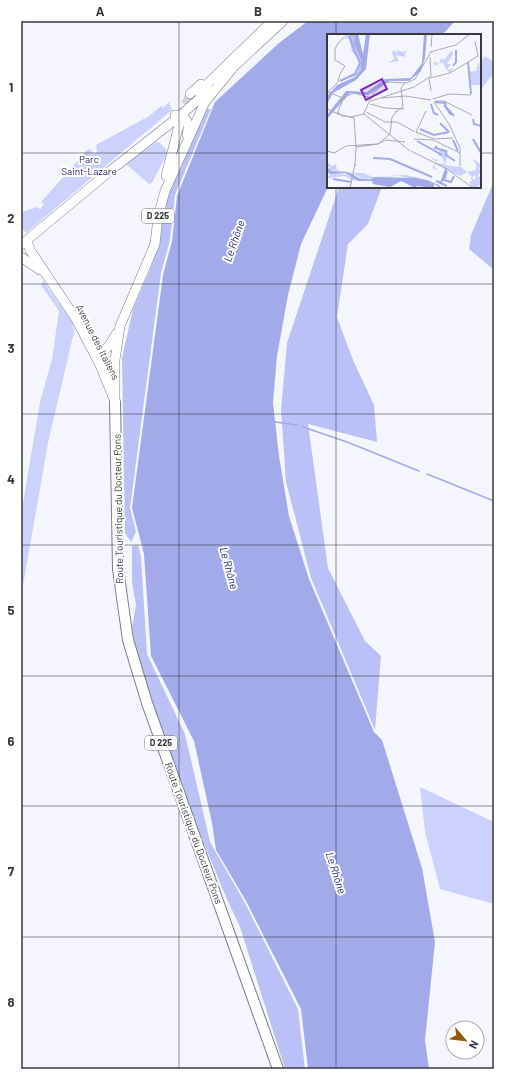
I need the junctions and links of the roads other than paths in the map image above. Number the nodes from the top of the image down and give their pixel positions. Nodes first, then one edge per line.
1 (272, 21) edge
2 (283, 21) edge
3 (254, 39) junction
4 (232, 69) junction
5 (190, 94) tunnel mouth
6 (181, 118) junction
7 (164, 121) junction
8 (172, 175) junction
9 (23, 242) edge
10 (21, 257) edge
11 (149, 258) junction
12 (45, 274) junction
13 (120, 326) junction
14 (81, 328) junction
15 (115, 402) junction
16 (278, 1069) edge

1 - 3 main road
2 - 4 main road
3 - 5 main road
3 - 7 main road
4 - 6 main road
4 - 8 main road
6 - 7 main road
6 - 8 main road
6 - 9 main road
6 - 11 main road
7 - 9 main road
8 - 11 main road, D 225
9 - 12 main road, Avenue des Italiens
10 - 12 main road, Avenue des Italiens
11 - 13 main road, D 225
12 - 14 main road, Avenue des Italiens
13 - 14 main road
13 - 15 main road, D 225
14 - 15 main road, Avenue des Italiens
15 - 16 highway, Route Touristique du Docteur Pons / D 225

